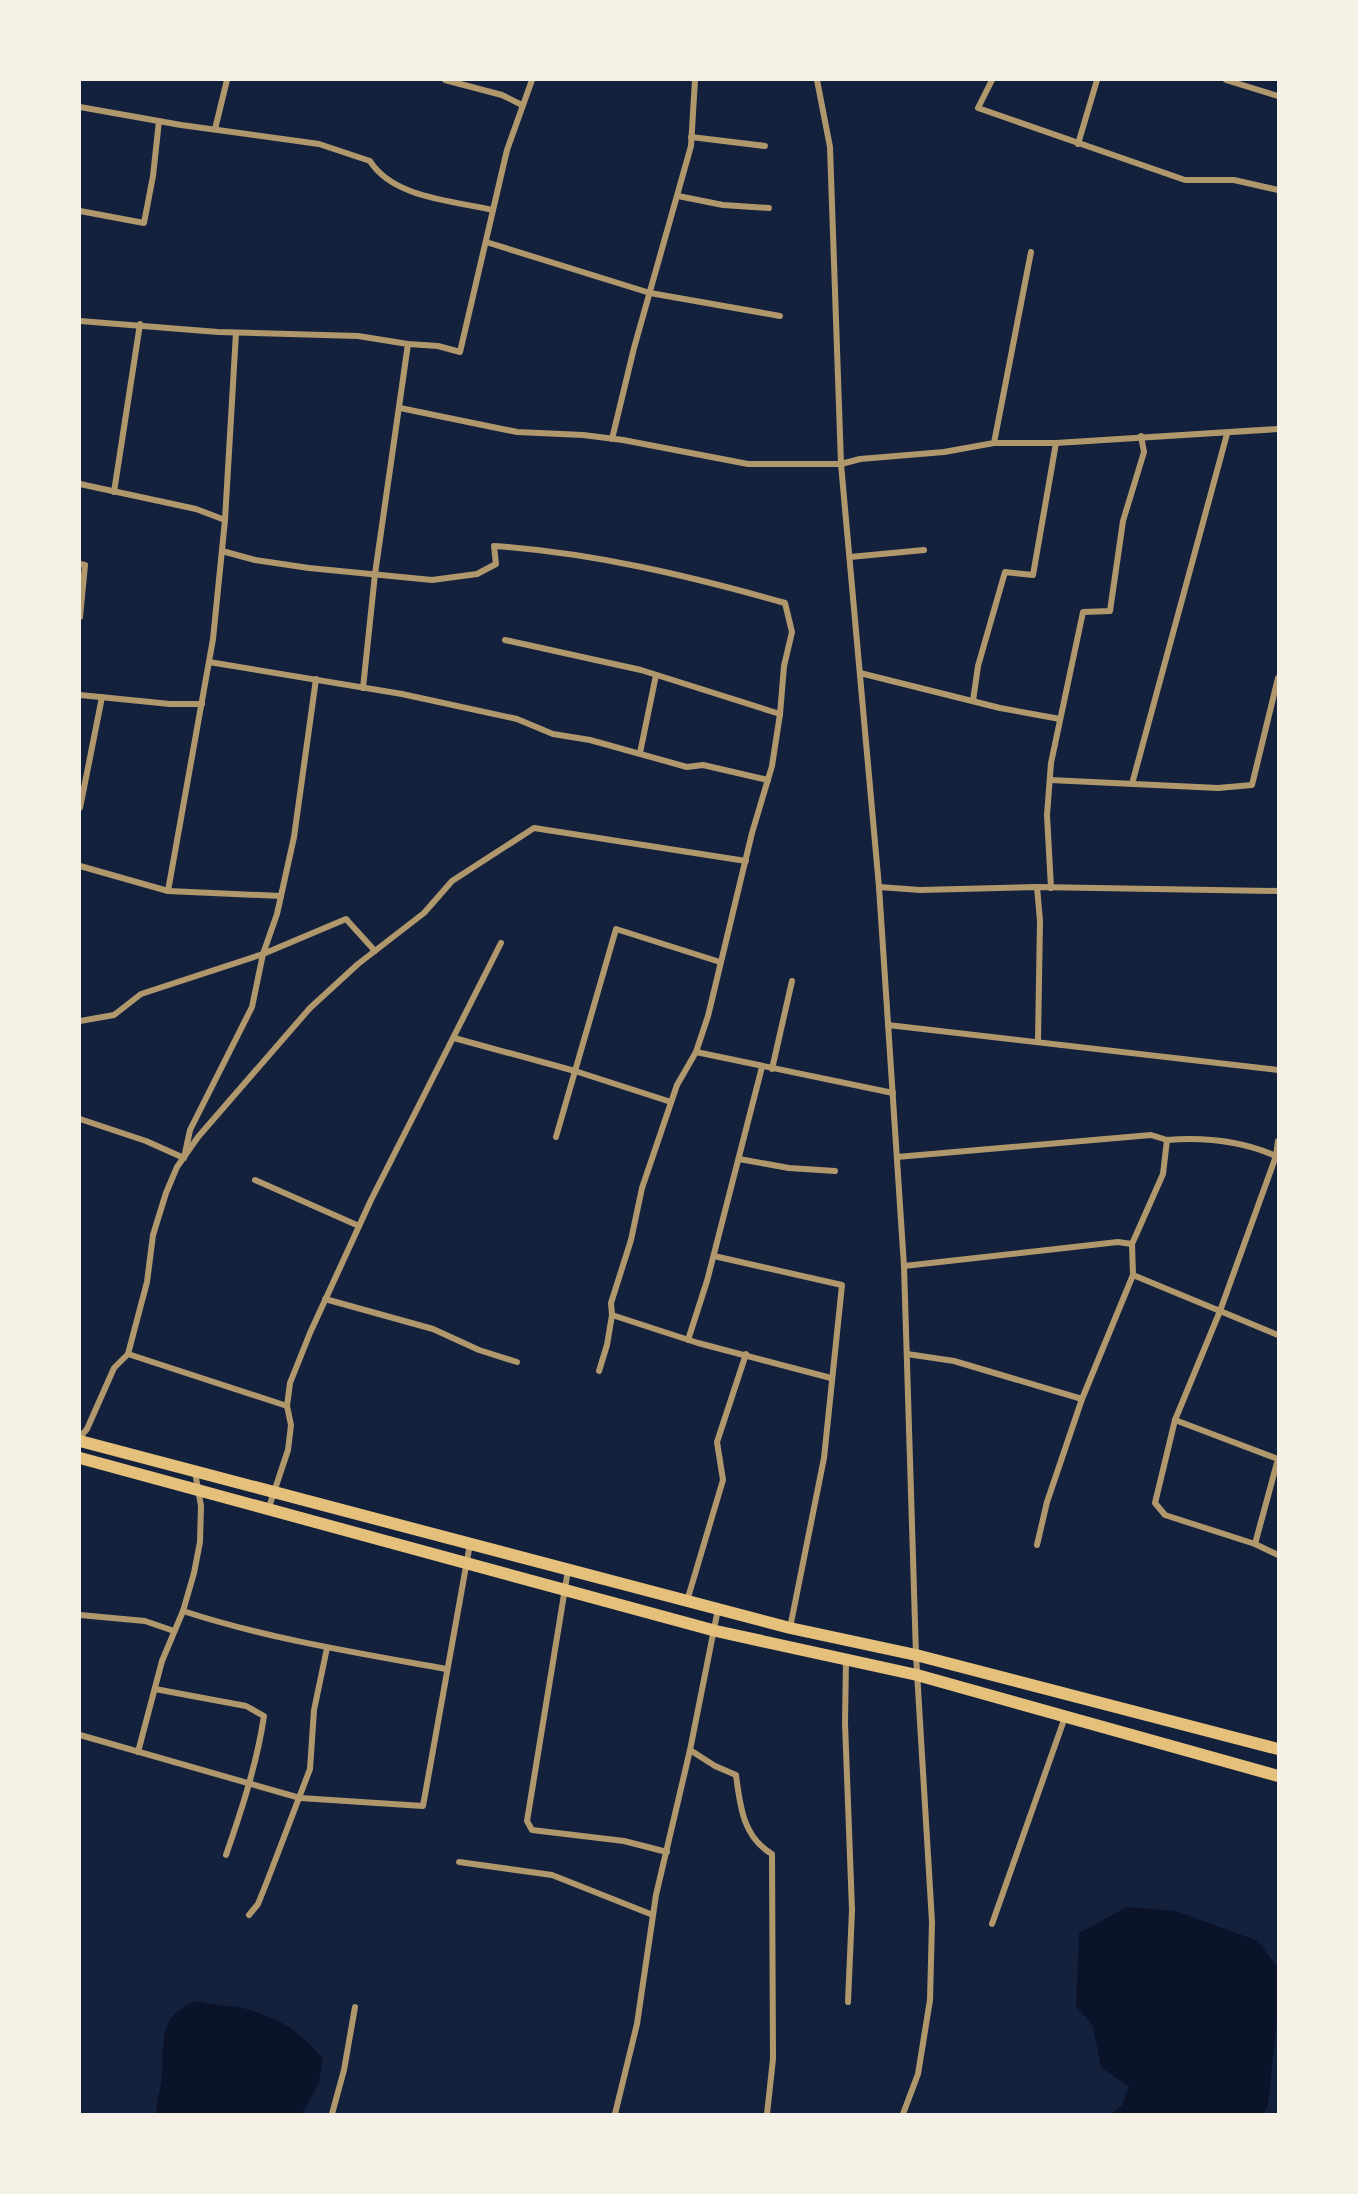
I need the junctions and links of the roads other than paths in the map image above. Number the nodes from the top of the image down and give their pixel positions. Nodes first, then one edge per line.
1 (226, 80) edge
2 (445, 80) edge
3 (532, 80) edge
4 (695, 80) edge
5 (817, 80) edge
6 (992, 80) edge
7 (1097, 80) edge
8 (1226, 80) edge
9 (1278, 96) edge
10 (522, 105) junction
11 (80, 108) edge
12 (159, 121) junction
13 (215, 129) junction
14 (691, 137) junction
15 (1078, 144) junction
16 (765, 146) dead end
17 (1278, 190) edge
18 (678, 196) junction
19 (769, 208) dead end
20 (493, 210) junction
21 (80, 211) edge
22 (486, 242) junction
23 (1031, 252) dead end
24 (650, 293) junction
25 (780, 316) dead end
26 (80, 321) edge
27 (140, 324) junction
28 (236, 333) junction
29 (408, 344) junction
30 (400, 408) junction
31 (1278, 429) edge
32 (1227, 434) junction
33 (1141, 436) junction
34 (612, 439) junction
35 (994, 442) junction
36 (1056, 443) junction
37 (841, 464) junction
38 (80, 484) edge
39 (114, 492) junction
40 (225, 520) junction
41 (924, 550) dead end
42 (222, 551) junction
43 (850, 557) junction
44 (80, 564) edge
45 (375, 574) junction
46 (80, 617) edge
47 (505, 640) dead end
48 (209, 662) junction
49 (860, 673) junction
50 (656, 675) junction
51 (1278, 678) edge
52 (316, 679) junction
53 (363, 688) junction
54 (80, 694) edge
55 (102, 697) junction
56 (973, 701) junction
57 (202, 704) junction
58 (780, 714) junction
59 (1060, 720) junction
60 (640, 753) junction
61 (768, 780) junction
62 (1050, 780) junction
63 (1132, 784) junction
64 (80, 808) edge
65 (746, 861) junction
66 (80, 866) edge
67 (879, 887) junction
68 (1037, 887) junction
69 (1051, 888) junction
70 (168, 891) junction
71 (1278, 891) edge
72 (281, 896) junction
73 (501, 942) dead end
74 (375, 951) junction
75 (263, 954) junction
76 (720, 962) junction
77 (792, 981) dead end
78 (80, 1021) edge
79 (888, 1025) junction
80 (454, 1038) junction
81 (1038, 1041) junction
82 (696, 1052) junction
83 (762, 1067) junction
84 (772, 1069) junction
85 (1278, 1070) edge
86 (575, 1071) junction
87 (893, 1093) junction
88 (671, 1102) junction
89 (80, 1119) edge
90 (556, 1137) dead end
91 (1167, 1140) junction
92 (1278, 1141) edge
93 (897, 1156) junction
94 (1277, 1156) edge
95 (184, 1158) junction
96 (739, 1159) junction
97 (835, 1172) dead end
98 (255, 1180) dead end
99 (359, 1226) junction
100 (1132, 1244) junction
101 (714, 1256) junction
102 (904, 1266) junction
103 (1133, 1275) junction
104 (326, 1299) junction
105 (1220, 1311) junction
106 (612, 1315) junction
107 (1278, 1335) edge
108 (688, 1340) junction
109 (128, 1354) junction
110 (746, 1354) junction
111 (907, 1354) junction
112 (517, 1362) dead end
113 (599, 1371) dead end
114 (831, 1378) junction
115 (1082, 1399) junction
116 (287, 1406) junction
117 (1175, 1420) junction
118 (80, 1437) edge
119 (80, 1441) edge
120 (80, 1458) edge
121 (1278, 1459) edge
122 (195, 1472) junction
123 (198, 1491) junction
124 (272, 1492) junction
125 (268, 1510) junction
126 (470, 1544) junction
127 (1255, 1544) junction
128 (1037, 1545) dead end
129 (1278, 1555) edge
130 (466, 1563) junction
131 (568, 1570) junction
132 (564, 1591) junction
133 (687, 1600) junction
134 (718, 1609) junction
135 (183, 1611) junction
136 (80, 1615) edge
137 (790, 1628) junction
138 (174, 1631) junction
139 (716, 1631) junction
140 (327, 1647) junction
141 (916, 1655) junction
142 (846, 1660) junction
143 (446, 1669) junction
144 (917, 1675) junction
145 (155, 1689) junction
146 (1065, 1716) junction
147 (80, 1735) edge
148 (1278, 1749) edge
149 (690, 1750) junction
150 (138, 1752) junction
151 (1278, 1776) edge
152 (249, 1784) junction
153 (300, 1798) junction
154 (667, 1852) junction
155 (226, 1855) dead end
156 (459, 1862) dead end
157 (249, 1915) dead end
158 (653, 1915) junction
159 (992, 1923) dead end
160 (848, 2002) dead end
161 (355, 2007) dead end
162 (332, 2115) edge
163 (615, 2115) edge
164 (767, 2115) edge
165 (903, 2115) edge

1 - 13 street
2 - 10 street
3 - 10 street
4 - 14 street
5 - 37 street
6 - 15 street
7 - 15 street
8 - 9 street
10 - 20 street
11 - 12 street
12 - 13 street
12 - 21 street
13 - 20 street
14 - 16 street
14 - 18 street
15 - 17 street
18 - 19 street
18 - 24 street
20 - 22 street
22 - 24 street
22 - 29 street
23 - 35 street
24 - 25 street
24 - 34 street
26 - 27 street
27 - 28 street
27 - 39 street
28 - 29 street
28 - 40 street
29 - 30 street
30 - 34 street
30 - 45 street
31 - 32 street
32 - 33 street
32 - 63 street
33 - 36 street
33 - 59 street
34 - 37 street
35 - 36 street
35 - 37 street
36 - 56 street
37 - 43 street
38 - 39 street
39 - 40 street
40 - 42 street
41 - 43 street
42 - 45 street
42 - 48 street
43 - 49 street
44 - 46 street
45 - 53 street
45 - 58 street
47 - 50 street
48 - 52 street
48 - 57 street
49 - 56 street
49 - 67 street
50 - 58 street
50 - 60 street
51 - 63 street
52 - 53 street
52 - 72 street
53 - 60 street
54 - 55 street
55 - 57 street
55 - 64 street
56 - 59 street
57 - 70 street
58 - 61 street
59 - 62 street
60 - 61 street
61 - 65 street
62 - 63 street
62 - 69 street
65 - 74 street
65 - 76 street
66 - 70 street
67 - 68 street
67 - 79 street
68 - 69 street
68 - 81 street
69 - 71 street
70 - 72 street
72 - 75 street
73 - 80 street
74 - 75 street
74 - 95 street
75 - 78 street
75 - 95 street
76 - 82 street
76 - 86 street
77 - 84 street
79 - 81 street
79 - 87 street
80 - 86 street
80 - 99 street
81 - 85 street
82 - 83 street
82 - 88 street
83 - 84 street
83 - 96 street
84 - 87 street
86 - 88 street
86 - 90 street
87 - 93 street
88 - 106 street
89 - 95 street
91 - 93 street
91 - 94 street
91 - 100 street
92 - 94 street
93 - 102 street
94 - 105 street
95 - 109 street
96 - 97 street
96 - 101 street
98 - 99 street
99 - 104 street
100 - 102 street
100 - 103 street
101 - 108 street
101 - 114 street
102 - 111 street
103 - 105 street
103 - 115 street
104 - 112 street
104 - 116 street
105 - 107 street
105 - 117 street
106 - 108 street
106 - 113 street
108 - 110 street
109 - 116 street
109 - 118 street
110 - 114 street
110 - 133 street
111 - 115 street
111 - 141 street
114 - 137 street
115 - 128 street
116 - 124 street
117 - 121 street
117 - 127 street
119 - 122 main road
120 - 123 main road
121 - 127 street
122 - 123 street
122 - 124 main road
123 - 125 main road
123 - 135 street
124 - 125 street
124 - 126 main road
125 - 130 main road
126 - 130 street
126 - 131 main road
127 - 129 street
130 - 132 main road
130 - 143 street
131 - 132 street
131 - 133 main road
132 - 139 main road
132 - 154 street
133 - 134 main road
134 - 137 main road
134 - 139 street
135 - 138 street
135 - 140 street
136 - 138 street
137 - 141 main road
138 - 145 street
139 - 142 main road
139 - 149 street
140 - 143 street
140 - 153 street
141 - 144 street
141 - 148 main road
142 - 144 main road
142 - 160 street
143 - 153 street
144 - 146 main road
144 - 165 street
145 - 150 street
145 - 152 street
146 - 151 main road
146 - 159 street
147 - 150 street
149 - 154 street
149 - 164 street
150 - 152 street
152 - 153 street
152 - 155 street
153 - 157 street
154 - 158 street
156 - 158 street
158 - 163 street
161 - 162 street

